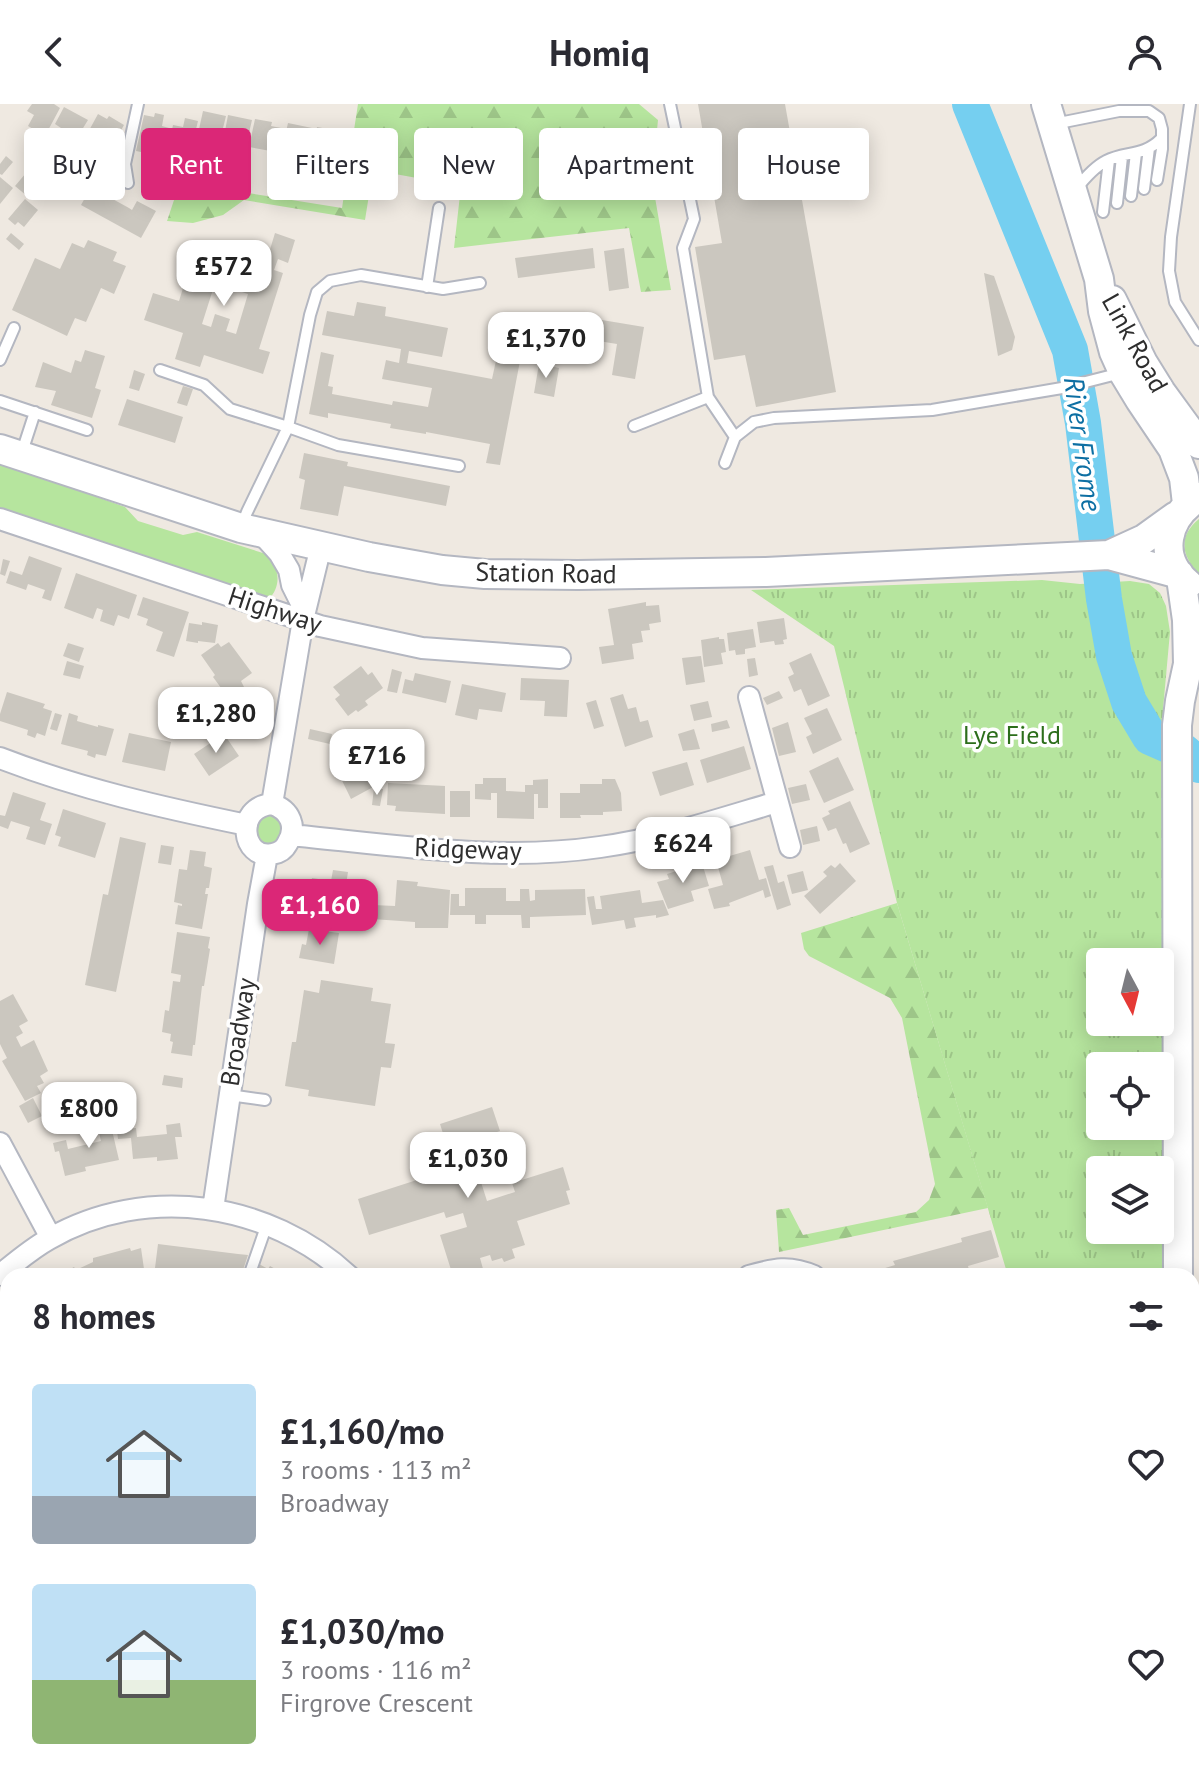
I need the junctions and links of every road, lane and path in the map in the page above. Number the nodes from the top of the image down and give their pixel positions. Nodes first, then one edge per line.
1 (138, 104) edge
2 (670, 104) edge
3 (1190, 104) edge
4 (1049, 114) edge
5 (1161, 139) junction
6 (1149, 148) junction
7 (1136, 153) junction
8 (1122, 157) junction
9 (1109, 160) junction
10 (1157, 180) dead end
11 (128, 183) dead end
12 (1144, 189) dead end
13 (1074, 192) junction
14 (1131, 196) dead end
15 (1117, 203) dead end
16 (439, 208) dead end
17 (1103, 212) dead end
18 (1099, 279) junction
19 (480, 283) dead end
20 (427, 287) junction
21 (14, 328) dead end
22 (1199, 340) edge
23 (0, 360) edge
24 (160, 370) dead end
25 (1123, 372) junction
26 (708, 397) junction
27 (0, 401) edge
28 (35, 412) junction
29 (634, 426) dead end
30 (288, 427) junction
31 (87, 430) dead end
32 (735, 437) junction
33 (1199, 444) edge
34 (10, 453) edge
35 (725, 463) dead end
36 (459, 466) dead end
37 (1187, 506) edge
38 (0, 519) edge
39 (251, 531) junction
40 (321, 546) junction
41 (1109, 555) junction
42 (1186, 581) edge
43 (304, 615) junction
44 (560, 658) dead end
45 (1194, 658) edge
46 (749, 697) dead end
47 (0, 758) edge
48 (777, 802) junction
49 (272, 804) junction
50 (247, 825) junction
51 (291, 835) junction
52 (790, 847) dead end
53 (267, 855) junction
54 (229, 1095) junction
55 (265, 1100) dead end
56 (0, 1143) edge
57 (213, 1209) junction
58 (267, 1224) junction
59 (51, 1238) junction
60 (8, 1268) edge
61 (252, 1268) edge
62 (340, 1268) edge
63 (1178, 1268) edge

1 - 11 lane
2 - 26 lane
3 - 22 lane
4 - 5 lane
4 - 13 main road, Link Road
5 - 6 lane
5 - 10 lane
6 - 7 lane
6 - 12 lane
7 - 8 lane
7 - 14 lane
8 - 9 lane
8 - 15 lane
9 - 13 lane
9 - 17 lane
13 - 18 main road, Link Road
16 - 20 lane
18 - 25 main road, Link Road
18 - 33 main road, Link Road
19 - 20 lane
20 - 30 lane
21 - 23 lane
24 - 30 lane
25 - 32 lane
25 - 37 main road, Link Road
26 - 29 lane
26 - 32 lane
27 - 28 lane
28 - 31 lane
28 - 34 lane
30 - 36 lane
30 - 39 lane
32 - 35 lane
34 - 39 main road, Station Road
37 - 41 main road, Station Road
37 - 42 main road
38 - 43 street, Highway
39 - 40 main road, Station Road
39 - 43 street
40 - 41 main road, Station Road
40 - 43 street
41 - 42 main road, Station Road
42 - 45 main road
43 - 44 street, Highway
43 - 49 street
45 - 63 main road
46 - 48 street
47 - 50 street
48 - 51 street, Ridgeway
48 - 52 street
49 - 50 street
49 - 51 street
50 - 53 street
51 - 53 street
53 - 54 street, Broadway
54 - 55 lane
54 - 57 street, Broadway
56 - 59 street
57 - 58 street
57 - 59 street
58 - 61 lane
58 - 62 street
59 - 60 street

